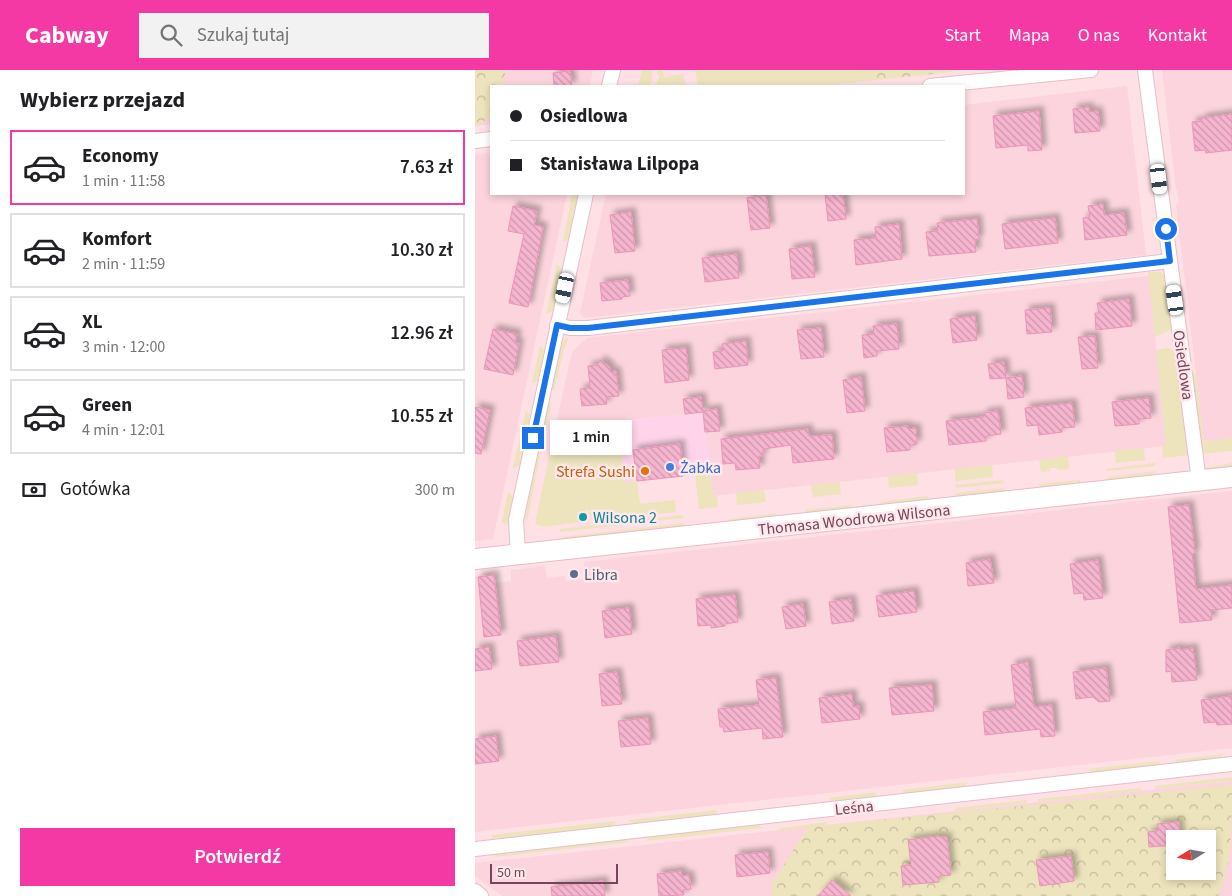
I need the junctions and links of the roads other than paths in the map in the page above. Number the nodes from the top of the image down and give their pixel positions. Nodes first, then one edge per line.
1 (613, 70) edge
2 (1091, 70) edge
3 (1145, 70) edge
4 (609, 85) edge
5 (940, 85) edge
6 (490, 139) edge
7 (475, 141) edge
8 (586, 195) edge
9 (1170, 261) junction
10 (557, 325) junction
11 (1232, 477) edge
12 (1199, 481) junction
13 (518, 555) junction
14 (475, 560) edge
15 (1232, 764) edge
16 (475, 848) edge
17 (475, 891) edge
18 (481, 896) edge

1 - 4 street
2 - 5 street
3 - 9 street, Osiedlowa
6 - 7 street
8 - 10 street
9 - 10 street
9 - 12 street, Osiedlowa
10 - 13 street
11 - 12 street, Thomasa Woodrowa Wilsona
12 - 13 street, Thomasa Woodrowa Wilsona
13 - 14 street, Thomasa Woodrowa Wilsona
15 - 16 street, Leśna
17 - 18 street

